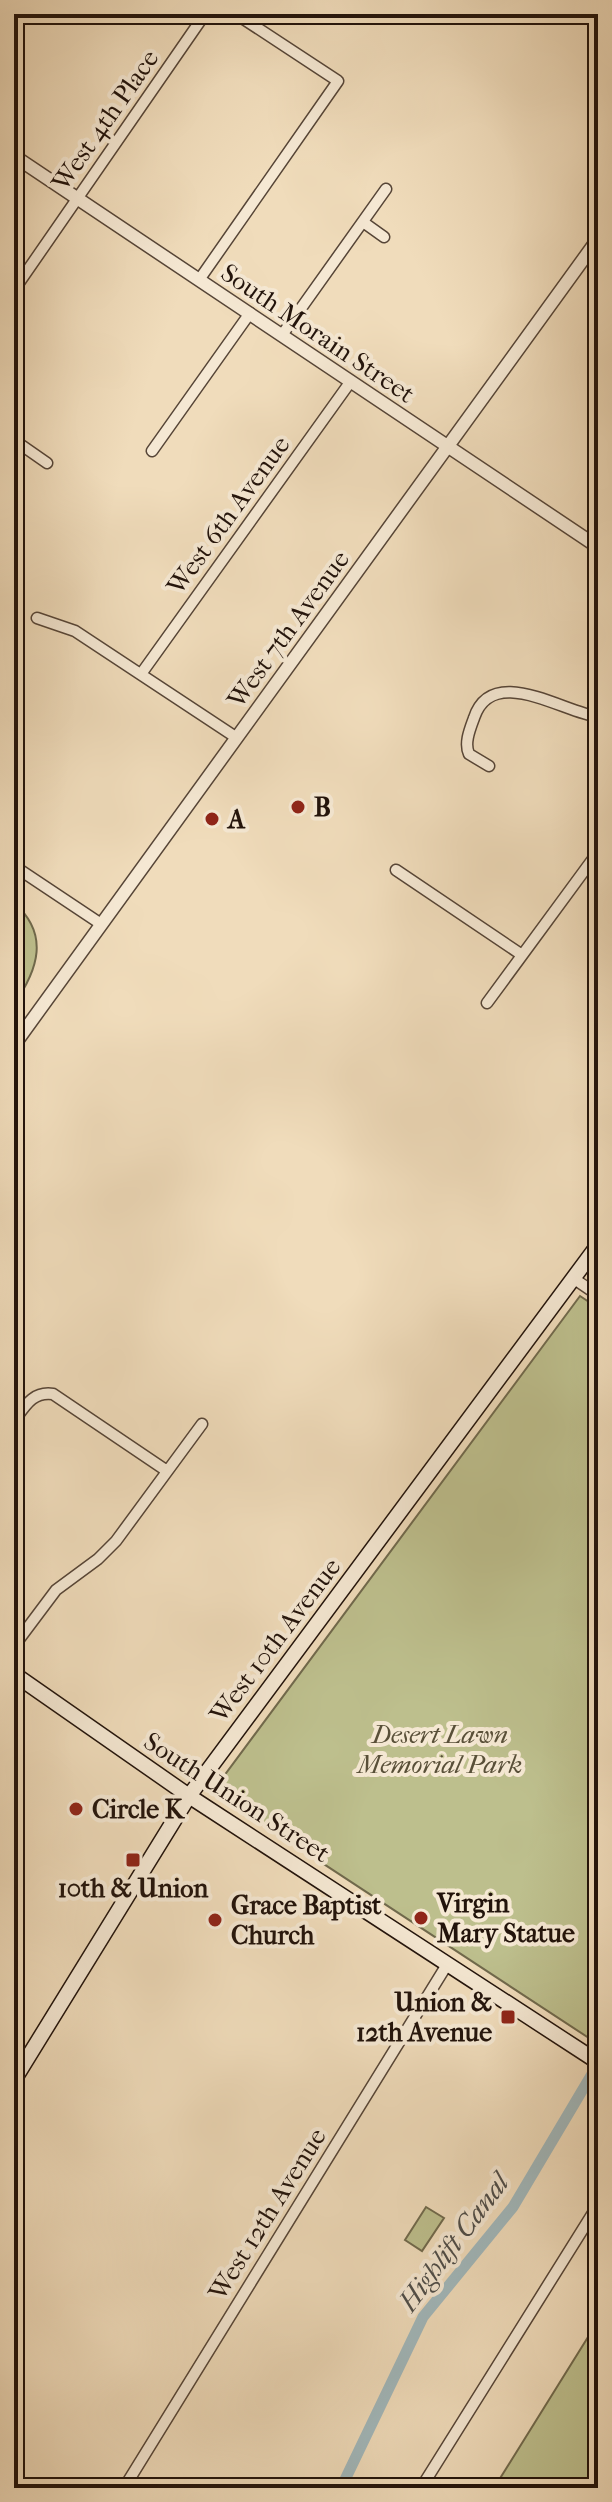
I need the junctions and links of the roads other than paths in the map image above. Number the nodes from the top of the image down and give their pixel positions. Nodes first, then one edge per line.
1 (20, 14) edge
2 (205, 14) edge
3 (236, 14) edge
4 (14, 22) edge
5 (14, 156) edge
6 (386, 189) dead end
7 (78, 199) junction
8 (363, 222) junction
9 (384, 237) dead end
10 (598, 239) edge
11 (199, 280) junction
12 (14, 290) edge
13 (250, 313) junction
14 (282, 335) junction
15 (351, 381) junction
16 (14, 440) edge
17 (449, 447) junction
18 (152, 451) dead end
19 (47, 463) dead end
20 (598, 547) edge
21 (37, 618) dead end
22 (141, 674) junction
23 (598, 717) edge
24 (237, 738) junction
25 (489, 766) dead end
26 (598, 852) edge
27 (14, 866) edge
28 (396, 870) dead end
29 (101, 924) junction
30 (522, 955) junction
31 (487, 1003) dead end
32 (14, 1045) edge
33 (598, 1245) edge
34 (573, 1278) junction
35 (598, 1295) edge
36 (14, 1421) edge
37 (202, 1424) dead end
38 (167, 1471) junction
39 (14, 1646) edge
40 (14, 1674) edge
41 (189, 1796) junction
42 (448, 1963) junction
43 (598, 2062) edge
44 (14, 2080) edge
45 (598, 2205) edge
46 (124, 2488) edge
47 (421, 2488) edge

1 - 4 street
2 - 7 street, West 4th Place
3 - 11 street
5 - 7 street, South Morain Street
6 - 8 street
7 - 11 street, South Morain Street
7 - 12 street, West 4th Place
8 - 9 street
8 - 14 street
10 - 17 street, West 7th Avenue
11 - 13 street, South Morain Street
13 - 14 street, South Morain Street
13 - 18 street
14 - 15 street, South Morain Street
15 - 17 street, South Morain Street
15 - 22 street, West 6th Avenue
16 - 19 street
17 - 20 street, South Morain Street
17 - 24 street, West 7th Avenue
21 - 22 street
22 - 24 street
23 - 25 street
24 - 29 street, West 7th Avenue
26 - 30 street
27 - 29 street
28 - 30 street
29 - 32 street, West 7th Avenue
30 - 31 street
33 - 34 main road, West 10th Avenue
34 - 35 street
34 - 41 main road, West 10th Avenue
36 - 38 street
37 - 38 street
38 - 39 street
40 - 41 main road, South Union Street
41 - 42 main road, South Union Street
41 - 44 main road, West 10th Avenue
42 - 43 main road, South Union Street
42 - 46 street, West 12th Avenue
45 - 47 street

